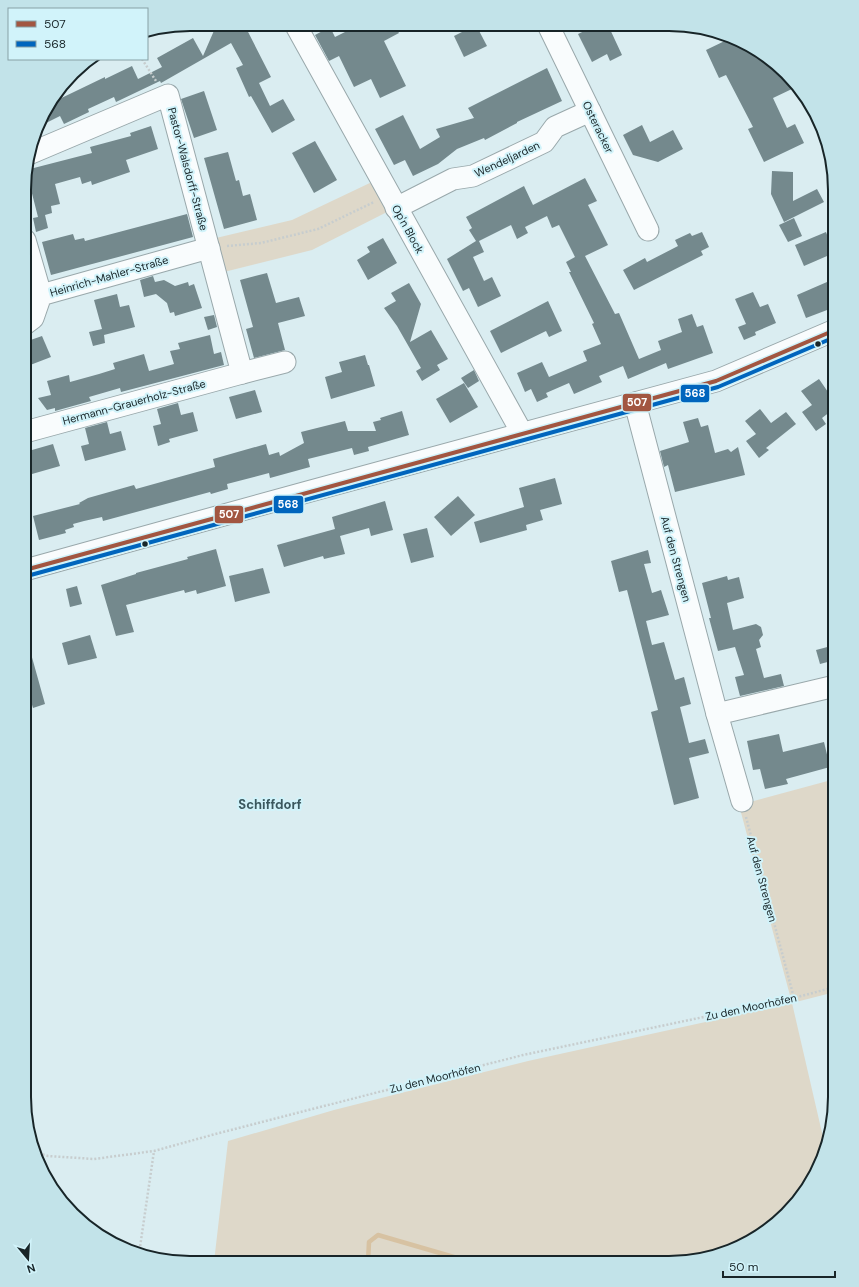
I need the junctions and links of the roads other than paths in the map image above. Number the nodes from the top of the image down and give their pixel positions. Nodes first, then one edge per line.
1 (299, 31) edge
2 (551, 31) edge
3 (590, 111) junction
4 (36, 151) edge
5 (392, 201) junction
6 (648, 230) dead end
7 (209, 248) junction
8 (31, 261) edge
9 (41, 295) junction
10 (31, 320) edge
11 (828, 333) edge
12 (285, 362) dead end
13 (242, 373) junction
14 (635, 403) junction
15 (31, 430) edge
16 (522, 433) junction
17 (31, 569) edge
18 (828, 688) edge
19 (717, 714) junction
20 (742, 802) road end

1 - 5 street, Op'n Block
2 - 3 street, Osteracker
3 - 5 street, Wendeljarden
3 - 6 street, Osteracker
4 - 7 street, Pastor-Walsdorff-Straße
5 - 16 street, Op'n Block
7 - 9 street, Heinrich-Mahler-Straße
7 - 13 street
8 - 9 street
9 - 10 street, Heinrich-Mahler-Straße
11 - 14 street
12 - 13 street, Hermann-Grauerholz-Straße
13 - 15 street, Hermann-Grauerholz-Straße
14 - 16 street
14 - 19 street, Auf den Strengen
16 - 17 street
18 - 19 street
19 - 20 street, Auf den Strengen

